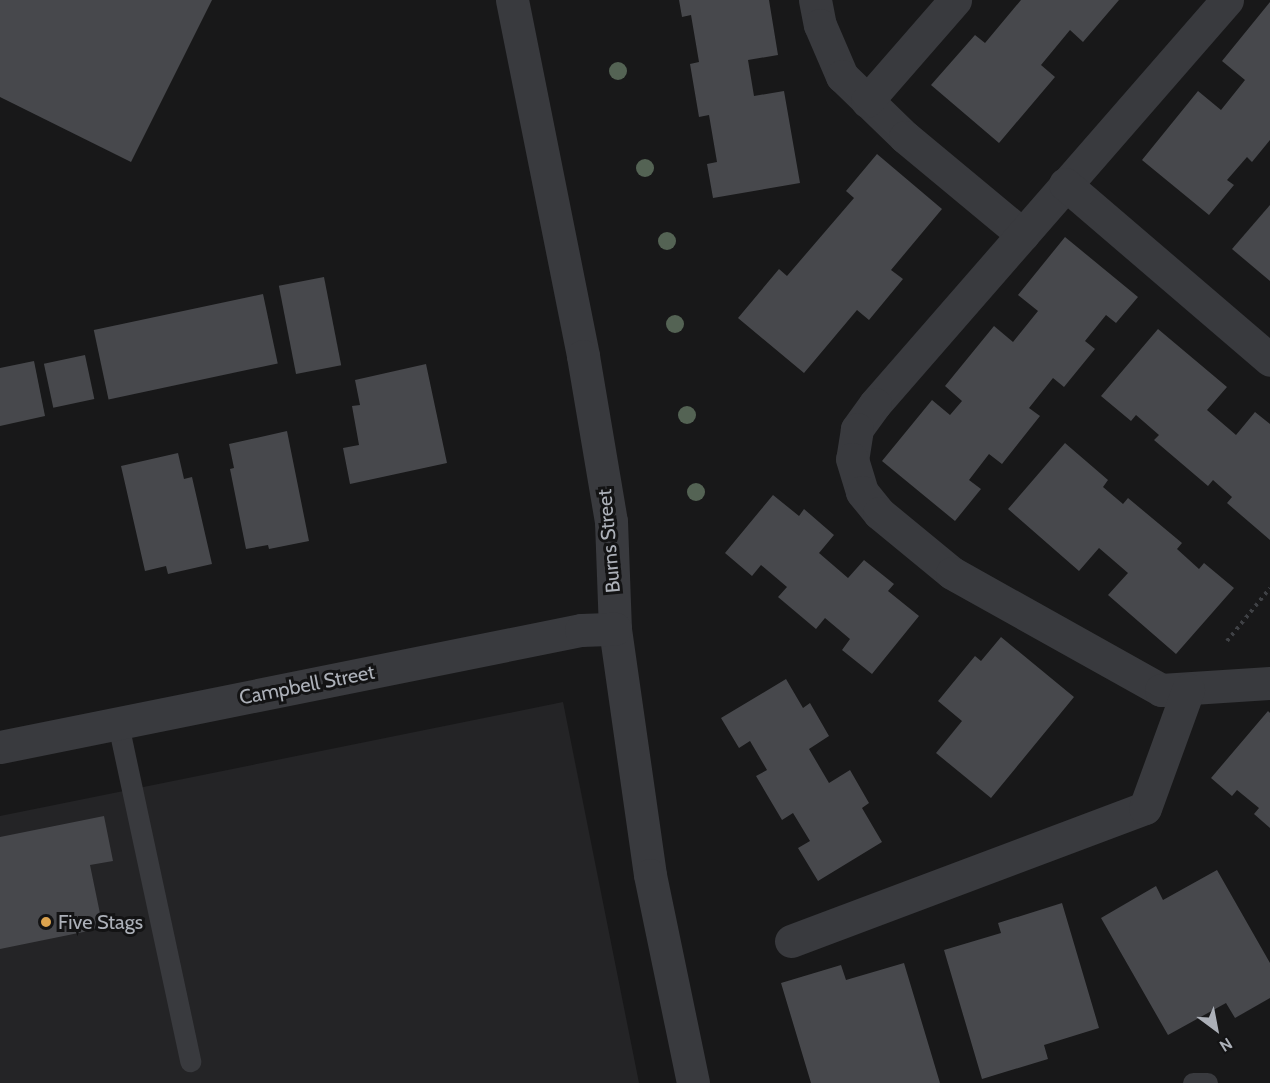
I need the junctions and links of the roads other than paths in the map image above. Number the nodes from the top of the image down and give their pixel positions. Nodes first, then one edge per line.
1 (512, 0) edge
2 (815, 0) edge
3 (955, 0) edge
4 (1227, 0) edge
5 (867, 101) junction
6 (1065, 184) junction
7 (1023, 235) junction
8 (1270, 360) edge
9 (615, 629) junction
10 (1270, 683) edge
11 (1188, 690) junction
12 (118, 724) junction
13 (0, 747) edge
14 (791, 941) dead end
15 (190, 1061) dead end
16 (693, 1083) edge
17 (1193, 1083) edge
18 (1207, 1083) edge

1 - 9 street, Burns Street
2 - 5 street
3 - 5 street
4 - 6 street
5 - 7 street
6 - 7 street
6 - 8 street
7 - 11 street
9 - 12 street, Campbell Street
9 - 16 street, Burns Street
10 - 11 street
11 - 14 street
12 - 13 street, Campbell Street
12 - 15 lane
17 - 18 lane

